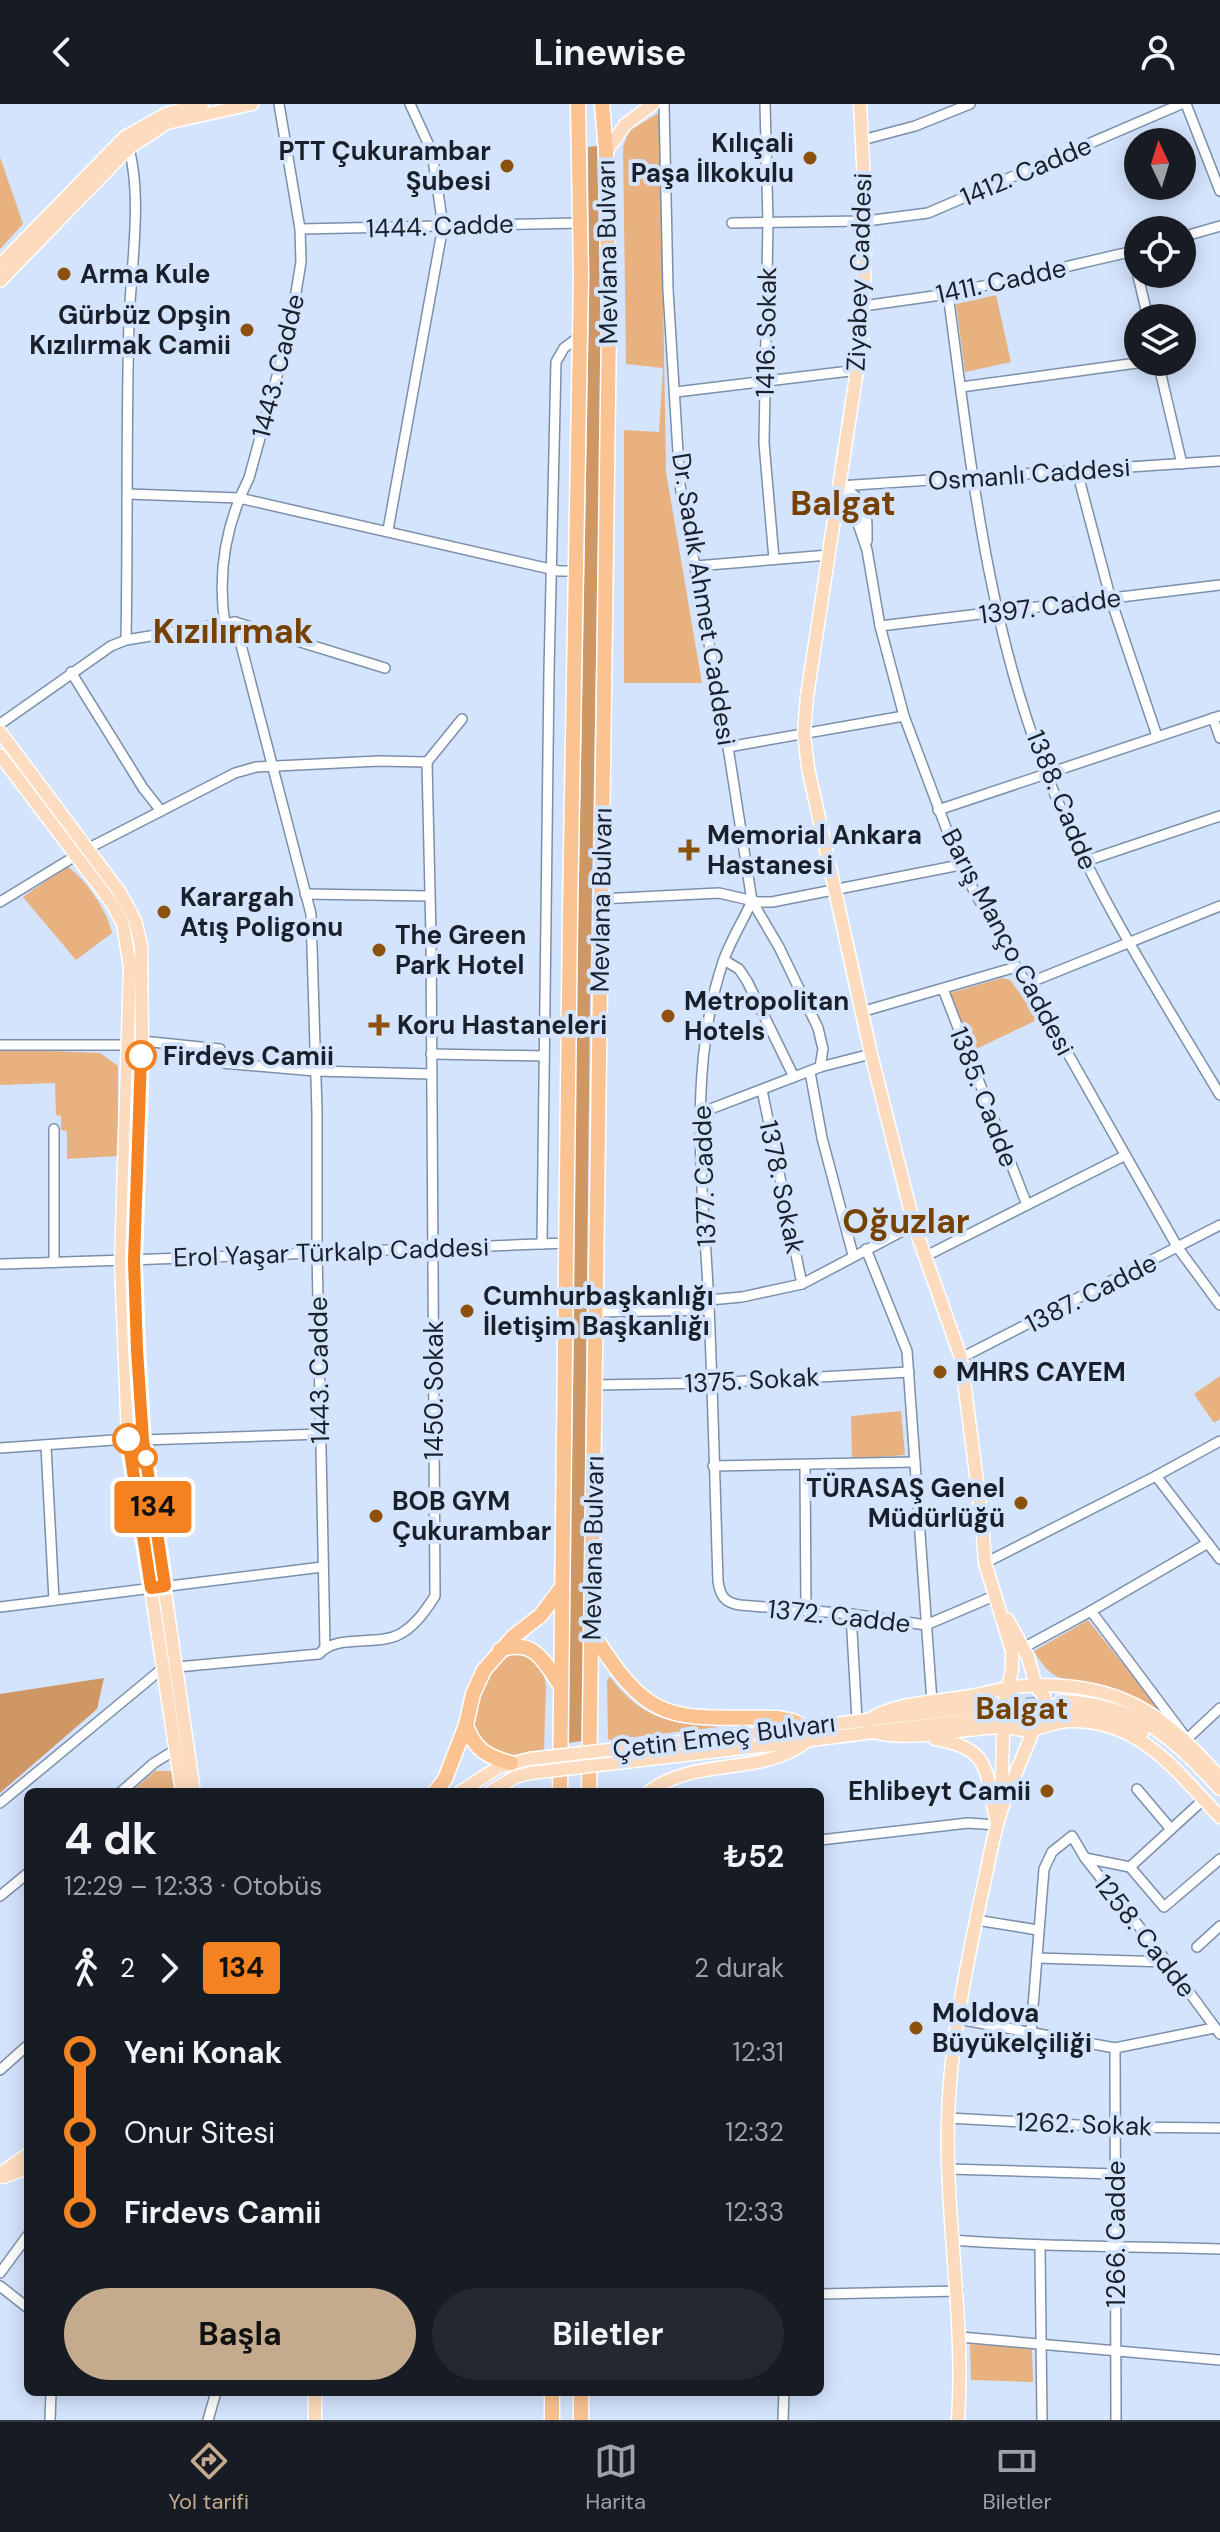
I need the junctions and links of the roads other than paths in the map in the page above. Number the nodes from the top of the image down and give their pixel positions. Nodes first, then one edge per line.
1 (202, 104) edge
2 (252, 104) edge
3 (279, 104) edge
4 (410, 104) edge
5 (578, 104) edge
6 (602, 104) edge
7 (653, 104) edge
8 (664, 104) edge
9 (765, 104) edge
10 (860, 104) edge
11 (970, 104) edge
12 (1186, 104) edge
13 (862, 140) junction
14 (127, 143) junction
15 (606, 152) junction
16 (1220, 191) edge
17 (866, 221) junction
18 (768, 222) junction
19 (580, 223) junction
20 (732, 223) dead end
21 (443, 226) junction
22 (1220, 226) edge
23 (300, 229) junction
24 (1196, 233) edge
25 (1124, 253) edge
26 (0, 265) edge
27 (0, 281) edge
28 (948, 294) junction
29 (863, 306) junction
30 (580, 336) junction
31 (1124, 365) edge
32 (858, 370) junction
33 (1161, 376) edge
34 (766, 380) junction
35 (961, 387) junction
36 (676, 392) junction
37 (1220, 461) edge
38 (1182, 464) junction
39 (1077, 471) junction
40 (973, 478) junction
41 (839, 486) junction
42 (128, 494) junction
43 (239, 498) junction
44 (388, 530) junction
45 (829, 555) junction
46 (774, 559) junction
47 (696, 566) junction
48 (552, 569) junction
49 (575, 571) junction
50 (1220, 585) edge
51 (1111, 600) junction
52 (997, 613) junction
53 (230, 624) junction
54 (880, 626) junction
55 (126, 640) junction
56 (385, 668) dead end
57 (71, 672) junction
58 (904, 716) junction
59 (1216, 717) edge
60 (462, 719) dead end
61 (0, 724) edge
62 (0, 732) edge
63 (804, 733) junction
64 (1157, 736) junction
65 (1220, 738) edge
66 (728, 747) junction
67 (0, 755) edge
68 (427, 762) junction
69 (274, 766) junction
70 (1046, 774) junction
71 (938, 810) junction
72 (161, 811) junction
73 (1220, 816) edge
74 (82, 852) junction
75 (1086, 861) junction
76 (960, 865) junction
77 (835, 889) junction
78 (305, 894) junction
79 (429, 896) junction
80 (600, 899) junction
81 (752, 901) junction
82 (0, 902) edge
83 (1220, 907) edge
84 (1128, 941) junction
85 (724, 960) junction
86 (1016, 967) junction
87 (1026, 984) junction
88 (943, 989) junction
89 (861, 1012) junction
90 (135, 1043) junction
91 (0, 1045) edge
92 (431, 1054) junction
93 (871, 1054) junction
94 (544, 1056) junction
95 (815, 1070) junction
96 (316, 1071) junction
97 (431, 1074) junction
98 (794, 1077) junction
99 (762, 1090) junction
100 (1220, 1095) edge
101 (700, 1113) junction
102 (54, 1129) dead end
103 (1124, 1156) junction
104 (1027, 1205) junction
105 (914, 1225) junction
106 (1220, 1225) edge
107 (566, 1243) junction
108 (542, 1244) junction
109 (432, 1248) junction
110 (1178, 1248) junction
111 (866, 1249) junction
112 (317, 1251) junction
113 (853, 1255) junction
114 (926, 1256) junction
115 (127, 1261) junction
116 (54, 1262) junction
117 (0, 1264) edge
118 (802, 1284) junction
119 (709, 1305) junction
120 (1220, 1305) edge
121 (595, 1312) junction
122 (961, 1358) junction
123 (909, 1372) junction
124 (712, 1383) junction
125 (594, 1385) junction
126 (321, 1434) junction
127 (128, 1439) junction
128 (143, 1440) junction
129 (1220, 1441) edge
130 (46, 1446) junction
131 (0, 1448) edge
132 (915, 1462) junction
133 (713, 1466) junction
134 (805, 1466) junction
135 (1156, 1476) junction
136 (1208, 1543) junction
137 (1220, 1559) edge
138 (985, 1563) junction
139 (322, 1567) junction
140 (562, 1586) junction
141 (158, 1587) junction
142 (994, 1596) junction
143 (54, 1600) junction
144 (726, 1601) joint
145 (0, 1607) edge
146 (806, 1611) junction
147 (1091, 1611) junction
148 (851, 1614) junction
149 (926, 1625) junction
150 (591, 1631) junction
151 (325, 1647) junction
152 (1023, 1648) junction
153 (499, 1650) junction
154 (170, 1668) junction
155 (561, 1686) junction
156 (1036, 1686) junction
157 (1008, 1689) junction
158 (932, 1702) junction
159 (1220, 1708) edge
160 (991, 1711) tunnel mouth
161 (865, 1723) junction
162 (466, 1725) junction
163 (1004, 1727) junction
164 (1033, 1730) junction
165 (806, 1733) junction
166 (916, 1736) junction
167 (1187, 1739) junction
168 (175, 1750) junction
169 (511, 1763) junction
170 (530, 1766) junction
171 (1220, 1778) edge
172 (126, 1788) edge
173 (181, 1788) edge
174 (193, 1788) edge
175 (438, 1788) edge
176 (467, 1788) edge
177 (497, 1788) edge
178 (560, 1788) edge
179 (589, 1788) edge
180 (654, 1788) edge
181 (1137, 1789) dead end
182 (1220, 1789) edge
183 (1203, 1800) junction
184 (0, 1803) edge
185 (1220, 1806) edge
186 (1001, 1810) junction
187 (1220, 1817) edge
188 (997, 1825) junction
189 (1170, 1828) junction
190 (824, 1840) edge
191 (1085, 1858) junction
192 (1220, 1859) edge
193 (1130, 1867) junction
194 (24, 1878) edge
195 (0, 1896) edge
196 (976, 1920) junction
197 (1220, 1926) edge
198 (1038, 1930) junction
199 (1197, 1947) dead end
200 (1037, 1958) junction
201 (1167, 1962) junction
202 (958, 2019) junction
203 (1217, 2031) edge
204 (1031, 2032) junction
205 (1115, 2048) junction
206 (24, 2049) edge
207 (0, 2070) edge
208 (948, 2118) junction
209 (1115, 2127) junction
210 (1220, 2128) edge
211 (24, 2157) edge
212 (24, 2169) edge
213 (948, 2169) junction
214 (1115, 2174) junction
215 (0, 2176) edge
216 (24, 2240) edge
217 (951, 2240) junction
218 (1116, 2245) junction
219 (1040, 2247) junction
220 (1220, 2249) edge
221 (0, 2273) edge
222 (0, 2286) edge
223 (958, 2291) junction
224 (824, 2294) edge
225 (24, 2305) edge
226 (960, 2337) junction
227 (1040, 2344) junction
228 (1116, 2351) junction
229 (1220, 2360) edge
230 (51, 2396) edge
231 (215, 2396) edge
232 (315, 2396) edge
233 (552, 2396) edge
234 (581, 2396) edge
235 (784, 2396) edge
236 (50, 2420) edge
237 (208, 2420) edge
238 (315, 2420) edge
239 (552, 2420) edge
240 (581, 2420) edge
241 (783, 2420) edge
242 (958, 2420) edge
243 (1042, 2420) edge
244 (1116, 2420) edge

1 - 14 main road
2 - 14 main road
3 - 23 street, 1443. Cadde
4 - 21 street
5 - 19 highway, Mevlana Bulvarı
6 - 15 highway, Mevlana Bulvarı
7 - 15 main road
8 - 36 street, Dr. Sadık Ahmet Caddesi
9 - 18 street, 1416. Sokak
10 - 13 main road, Ziyabey Caddesi
11 - 13 street
12 - 16 street
12 - 17 street, 1412. Cadde
13 - 17 main road, Ziyabey Caddesi
14 - 26 main road
14 - 27 main road
14 - 42 street
15 - 80 highway, Mevlana Bulvarı
17 - 18 street, 1412. Cadde
17 - 29 main road, Ziyabey Caddesi
18 - 20 street, 1412. Cadde
18 - 34 street, 1416. Sokak
19 - 21 street, 1444. Cadde
19 - 30 highway, Mevlana Bulvarı
21 - 23 street, 1444. Cadde
21 - 44 street
22 - 24 street
23 - 43 street, 1443. Cadde
25 - 28 street, 1411. Cadde
28 - 29 street, 1411. Cadde
28 - 35 street, 1388. Cadde
29 - 32 main road, Ziyabey Caddesi
30 - 48 street, Mevlana Bulvarı
30 - 49 highway, Mevlana Bulvarı
31 - 35 street
32 - 34 street
32 - 41 main road, Ziyabey Caddesi
33 - 38 street
34 - 36 street
34 - 46 street, 1416. Sokak
35 - 40 street, 1388. Cadde
36 - 47 street, Dr. Sadık Ahmet Caddesi
37 - 38 street, Osmanlı Caddesi
38 - 39 street, Osmanlı Caddesi
39 - 40 street, Osmanlı Caddesi
39 - 51 street
40 - 41 street, Osmanlı Caddesi
40 - 52 street, 1388. Cadde
41 - 45 main road, Ziyabey Caddesi
41 - 54 street, Barış Manço Caddesi
42 - 43 street
42 - 55 street
43 - 44 street
43 - 53 street, 1443. Cadde
44 - 48 street
45 - 46 street
45 - 63 main road, Ziyabey Caddesi
46 - 47 street
47 - 66 street, Dr. Sadık Ahmet Caddesi
48 - 49 street
48 - 94 street, Mevlana Bulvarı
49 - 107 highway, Mevlana Bulvarı
50 - 51 street, 1397. Cadde
51 - 52 street, 1397. Cadde
51 - 64 street
52 - 54 street, 1397. Cadde
52 - 70 street, 1388. Cadde
53 - 55 street
53 - 56 street
53 - 69 street, 1443. Cadde
54 - 58 street, Barış Manço Caddesi
55 - 57 street
57 - 61 street
57 - 72 street
58 - 63 street
58 - 71 street, Barış Manço Caddesi
59 - 64 street
59 - 65 street
60 - 68 street
62 - 74 main road
63 - 66 street
63 - 77 main road, Ziyabey Caddesi
64 - 70 street
66 - 81 street, Dr. Sadık Ahmet Caddesi
67 - 74 main road
68 - 69 street
68 - 79 street, 1450. Sokak
69 - 72 street
69 - 78 street, 1443. Cadde
70 - 71 street
70 - 75 street, 1388. Cadde
71 - 76 street, Barış Manço Caddesi
72 - 74 street
73 - 75 street
74 - 82 street
74 - 90 main road
75 - 84 street, 1388. Cadde
76 - 77 street
76 - 86 street, Barış Manço Caddesi
77 - 81 street
77 - 89 main road, Ziyabey Caddesi
78 - 79 street
78 - 96 street, 1443. Cadde
79 - 92 street, 1450. Sokak
80 - 81 street
80 - 121 highway, Mevlana Bulvarı
81 - 85 street, 1377. Cadde
81 - 95 street
83 - 84 street
84 - 87 street
84 - 100 street, 1388. Cadde
85 - 98 street
85 - 101 street, 1377. Cadde
86 - 87 street, Barış Manço Caddesi
86 - 88 street
87 - 103 street, Barış Manço Caddesi
88 - 89 street
88 - 104 street, 1385. Cadde
89 - 93 main road, Ziyabey Caddesi
90 - 91 street
90 - 96 street
90 - 115 main road
92 - 94 street
92 - 97 street, 1450. Sokak
93 - 95 street
93 - 105 main road, Ziyabey Caddesi
94 - 108 street, Mevlana Bulvarı
95 - 98 street
95 - 113 street
96 - 97 street
96 - 112 street, 1443. Cadde
97 - 109 street, 1450. Sokak
98 - 99 street
99 - 101 street
99 - 118 street, 1378. Sokak
101 - 119 street, 1377. Cadde
102 - 116 street
103 - 104 street
103 - 110 street, Barış Manço Caddesi
104 - 114 street
105 - 111 street
105 - 114 main road, Ziyabey Caddesi
106 - 110 street, 1387. Cadde
107 - 108 street, Erol Yaşar Türkalp Caddesi
107 - 140 highway, Mevlana Bulvarı
108 - 109 street, Erol Yaşar Türkalp Caddesi
109 - 112 street, Erol Yaşar Türkalp Caddesi
109 - 151 street, 1450. Sokak
110 - 120 street, Barış Manço Caddesi
110 - 122 street, 1387. Cadde
111 - 113 street
111 - 123 street
112 - 115 street, Erol Yaşar Türkalp Caddesi
112 - 126 street, 1443. Cadde
113 - 118 street
114 - 122 main road, Ziyabey Caddesi
115 - 116 street, Erol Yaşar Türkalp Caddesi
115 - 127 main road
115 - 128 main road
116 - 117 street, Erol Yaşar Türkalp Caddesi
118 - 119 street
119 - 121 street
119 - 124 street, 1377. Cadde
121 - 125 highway, Mevlana Bulvarı
122 - 138 main road, Ziyabey Caddesi
123 - 124 street, 1375. Sokak
123 - 132 street
124 - 125 street, 1375. Sokak
124 - 133 street, 1377. Cadde
125 - 150 highway, Mevlana Bulvarı
126 - 128 street
126 - 139 street, 1443. Cadde
127 - 130 street
127 - 141 main road
128 - 141 main road
129 - 135 street
130 - 131 street
130 - 143 street
132 - 134 street
132 - 149 street
133 - 134 street
133 - 144 street, 1377. Cadde
134 - 146 street
135 - 136 street
135 - 138 street
136 - 137 street
136 - 147 street
138 - 142 main road, Ziyabey Caddesi
139 - 141 street
139 - 151 street, 1443. Cadde
140 - 153 highway
140 - 155 highway, Mevlana Bulvarı
141 - 143 street
141 - 154 main road
142 - 149 street, 1372. Cadde
142 - 152 main road
142 - 157 main road
143 - 145 street
144 - 146 street, 1372. Cadde
146 - 148 street, 1372. Cadde
147 - 152 street
147 - 167 street
148 - 149 street, 1372. Cadde
148 - 161 street
149 - 158 street
150 - 165 highway
150 - 179 highway, Mevlana Bulvarı
151 - 154 street, 1450. Sokak
152 - 156 main road
153 - 155 highway
153 - 162 highway
154 - 168 main road
154 - 174 main road
154 - 184 street
155 - 178 highway, Mevlana Bulvarı
156 - 157 main road, Çetin Emeç Bulvarı
156 - 164 main road
156 - 167 main road, Çetin Emeç Bulvarı
157 - 158 main road, Çetin Emeç Bulvarı
157 - 163 main road
158 - 161 main road, Çetin Emeç Bulvarı
159 - 167 street
160 - 161 main road, Çetin Emeç Bulvarı
161 - 165 main road, Çetin Emeç Bulvarı
161 - 166 main road, Çetin Emeç Bulvarı
162 - 169 highway
162 - 175 highway
163 - 164 main road, Çetin Emeç Bulvarı
163 - 166 main road, Çetin Emeç Bulvarı
163 - 186 main road
164 - 183 main road, Çetin Emeç Bulvarı
164 - 186 main road
165 - 170 main road, Çetin Emeç Bulvarı, bridge
165 - 180 main road
166 - 188 main road
167 - 171 main road, Çetin Emeç Bulvarı
168 - 172 street
168 - 173 main road
169 - 170 main road
169 - 176 main road
170 - 177 main road
181 - 189 street
182 - 185 main road
183 - 187 main road, Çetin Emeç Bulvarı
183 - 189 street
186 - 188 main road
188 - 190 street
188 - 196 main road
189 - 193 street
191 - 193 street
191 - 198 street, 1258. Cadde
191 - 201 street, 1258. Cadde
192 - 193 street
194 - 195 street
196 - 198 street
196 - 202 main road
197 - 199 street
198 - 200 street
200 - 201 street
200 - 204 street
201 - 203 street, 1258. Cadde
202 - 204 street
202 - 208 main road
203 - 205 street
204 - 205 street
205 - 209 street, 1266. Cadde
206 - 207 street
208 - 209 street, 1262. Sokak
208 - 213 main road
209 - 210 street, 1262. Sokak
209 - 214 street, 1266. Cadde
211 - 215 main road
212 - 215 main road
213 - 214 street
213 - 217 main road
214 - 218 street, 1266. Cadde
216 - 221 street
217 - 219 street
217 - 223 main road
218 - 219 street
218 - 220 street
218 - 228 street, 1266. Cadde
219 - 227 street
222 - 225 street
223 - 224 street
223 - 226 main road
226 - 227 street
226 - 242 main road
227 - 228 street
227 - 243 street
228 - 229 street
228 - 244 street, 1266. Cadde
230 - 236 street
231 - 237 street
232 - 238 main road
233 - 239 highway
234 - 240 highway
235 - 241 street

